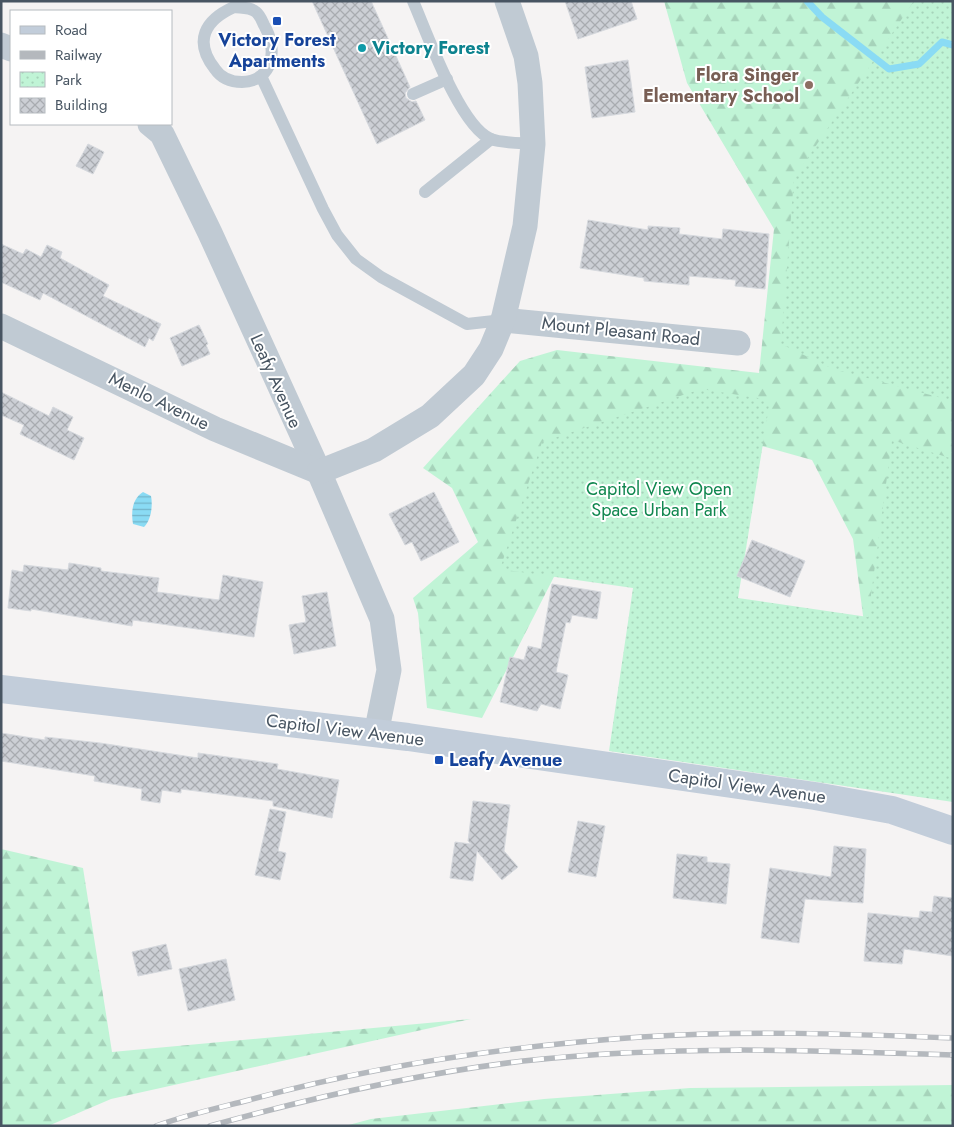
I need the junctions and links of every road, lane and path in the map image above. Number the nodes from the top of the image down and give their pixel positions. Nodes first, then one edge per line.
1 (413, 1) edge
2 (507, 1) edge
3 (261, 76) junction
4 (446, 79) junction
5 (413, 94) dead end
6 (151, 125) edge
7 (491, 139) junction
8 (533, 144) junction
9 (425, 192) dead end
10 (503, 320) junction
11 (1, 326) edge
12 (738, 343) dead end
13 (319, 472) junction
14 (1, 689) edge
15 (376, 734) junction
16 (952, 829) edge

1 - 4 lane
2 - 8 street
3 - 3 lane
3 - 10 lane
4 - 5 lane
4 - 7 lane
6 - 13 street, Leafy Avenue
7 - 8 lane
7 - 9 lane
8 - 10 street
10 - 12 street, Mount Pleasant Road
10 - 13 street
11 - 13 street, Menlo Avenue
13 - 15 street, Leafy Avenue
14 - 15 main road, Capitol View Avenue
15 - 16 main road, Capitol View Avenue

